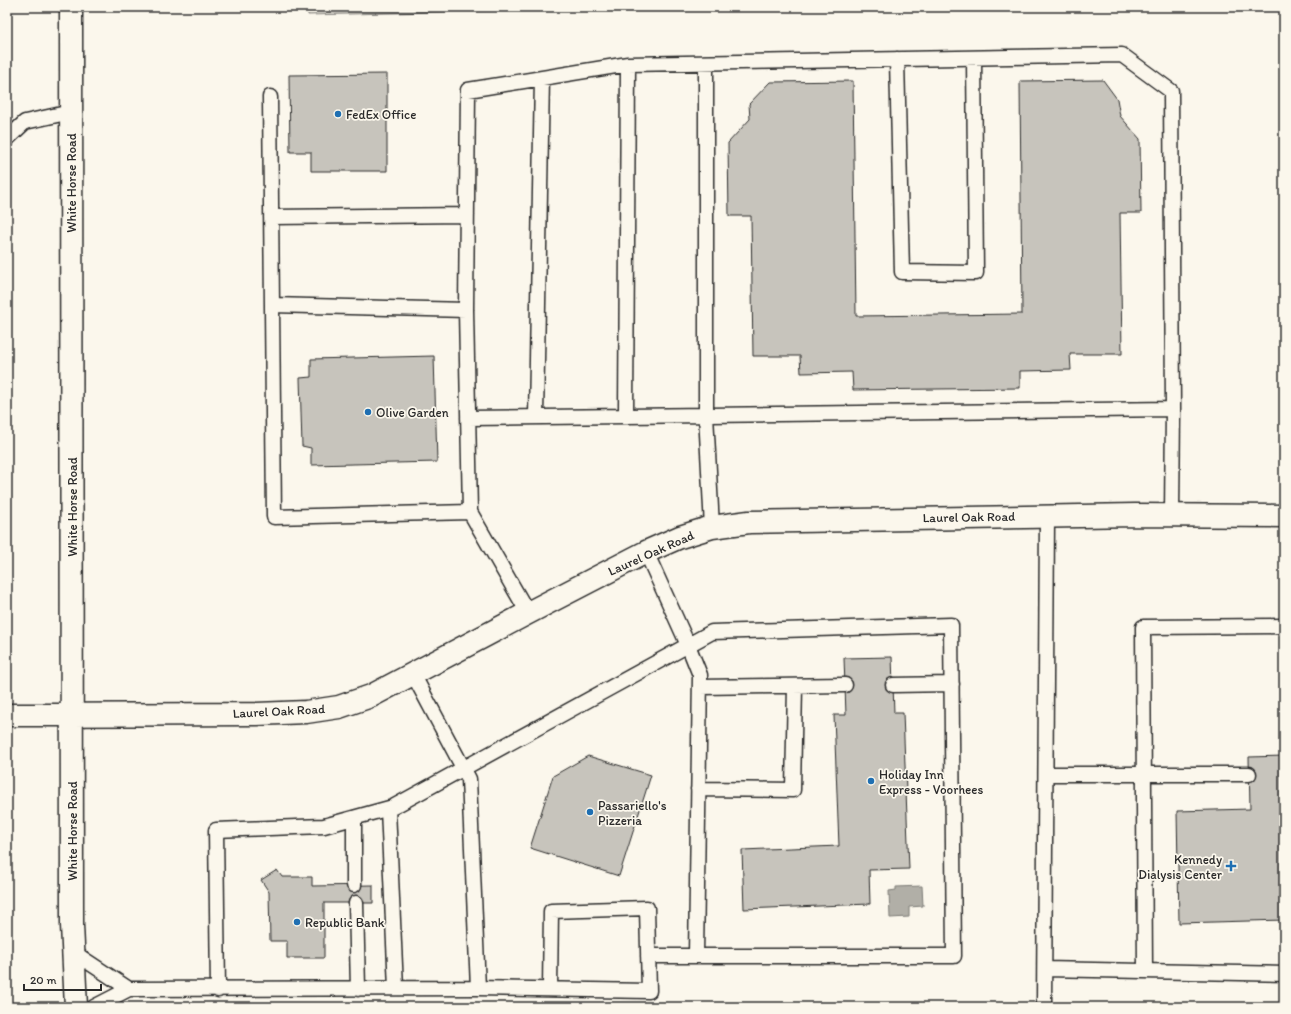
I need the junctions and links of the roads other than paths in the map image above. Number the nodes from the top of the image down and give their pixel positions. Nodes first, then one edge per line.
1 (71, 7) edge
2 (974, 58) junction
3 (897, 59) junction
4 (706, 63) junction
5 (628, 64) junction
6 (542, 78) junction
7 (270, 97) dead end
8 (71, 112) junction
9 (7, 139) edge
10 (467, 215) junction
11 (271, 217) junction
12 (272, 305) junction
13 (466, 310) junction
14 (1173, 409) junction
15 (706, 415) junction
16 (626, 416) junction
17 (536, 417) junction
18 (468, 418) junction
19 (470, 512) junction
20 (1172, 515) junction
21 (1048, 516) junction
22 (1284, 516) edge
23 (712, 527) junction
24 (646, 552) junction
25 (528, 613) junction
26 (1284, 626) edge
27 (688, 645) junction
28 (413, 674) junction
29 (952, 684) junction
30 (845, 685) dead end
31 (893, 685) dead end
32 (795, 686) junction
33 (700, 687) junction
34 (72, 714) junction
35 (7, 715) edge
36 (463, 768) junction
37 (1046, 774) junction
38 (1144, 774) junction
39 (1249, 774) dead end
40 (698, 789) junction
41 (388, 809) junction
42 (354, 818) junction
43 (354, 885) dead end
44 (356, 903) dead end
45 (73, 952) junction
46 (648, 956) junction
47 (696, 956) junction
48 (1045, 969) junction
49 (1144, 971) junction
50 (1284, 974) edge
51 (396, 988) junction
52 (478, 988) junction
53 (129, 989) junction
54 (358, 989) junction
55 (550, 989) junction
56 (218, 990) junction
57 (76, 1007) edge
58 (94, 1007) edge
59 (1044, 1007) edge

1 - 8 street, White Horse Road
2 - 3 lane
2 - 3 lane
2 - 14 lane
3 - 4 lane
4 - 5 lane
4 - 15 lane
5 - 6 lane
5 - 16 lane
6 - 10 lane
6 - 17 lane
7 - 11 lane
8 - 9 lane
8 - 34 street, White Horse Road
10 - 11 lane
10 - 13 lane
11 - 12 lane
12 - 13 lane
12 - 19 lane
13 - 18 lane
14 - 15 lane
14 - 20 lane
15 - 16 lane
15 - 23 lane
16 - 17 lane
17 - 18 lane
18 - 19 lane
19 - 25 lane
20 - 21 street, Laurel Oak Road
20 - 22 street, Laurel Oak Road
21 - 23 street, Laurel Oak Road
21 - 37 lane
23 - 24 street, Laurel Oak Road
24 - 25 street, Laurel Oak Road
24 - 27 lane
25 - 28 street, Laurel Oak Road
26 - 38 lane
27 - 29 lane
27 - 33 lane
27 - 36 lane
28 - 34 street, Laurel Oak Road
28 - 36 lane
29 - 31 lane
29 - 47 lane
30 - 32 lane
32 - 33 lane
32 - 40 lane
33 - 40 lane
34 - 35 street, Laurel Oak Road
34 - 45 street, White Horse Road
36 - 41 lane
36 - 52 lane
37 - 38 lane
37 - 48 lane
38 - 39 lane
38 - 49 lane
40 - 47 lane
41 - 42 lane
41 - 51 lane
42 - 43 lane
42 - 56 lane
44 - 54 lane
45 - 53 lane
45 - 57 street, White Horse Road
46 - 47 lane
46 - 55 lane
46 - 55 lane
48 - 49 lane
48 - 59 lane
49 - 50 lane
51 - 52 lane
51 - 54 lane
52 - 55 lane
53 - 56 lane
53 - 58 lane
54 - 56 lane

